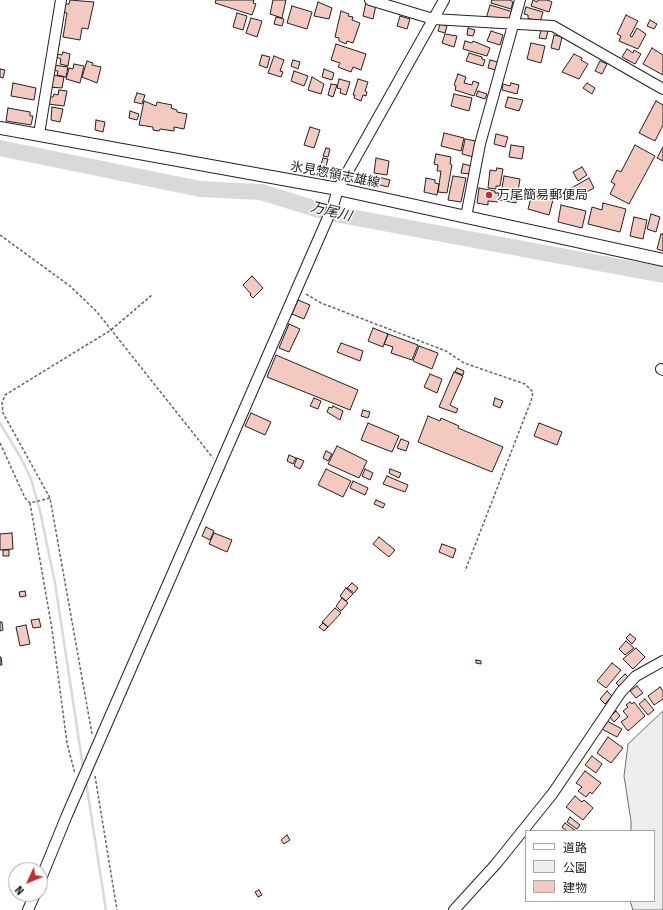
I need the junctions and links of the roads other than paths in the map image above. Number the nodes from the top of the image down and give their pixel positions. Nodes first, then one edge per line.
1 (61, 0) edge
2 (370, 0) edge
3 (444, 0) edge
4 (520, 0) edge
5 (433, 19) junction
6 (513, 24) junction
7 (663, 89) edge
8 (0, 128) edge
9 (39, 134) junction
10 (338, 189) junction
11 (466, 217) junction
12 (663, 260) edge
13 (663, 660) edge
14 (48, 862) edge
15 (454, 910) edge

1 - 9 street
2 - 5 street
3 - 5 street
4 - 6 street
5 - 6 street
5 - 10 street
6 - 7 street
6 - 11 street
8 - 9 main road, 氷見惣領志雄線
9 - 10 main road, 氷見惣領志雄線
10 - 11 main road, 氷見惣領志雄線
10 - 14 street
11 - 12 main road, 氷見惣領志雄線
13 - 15 street

